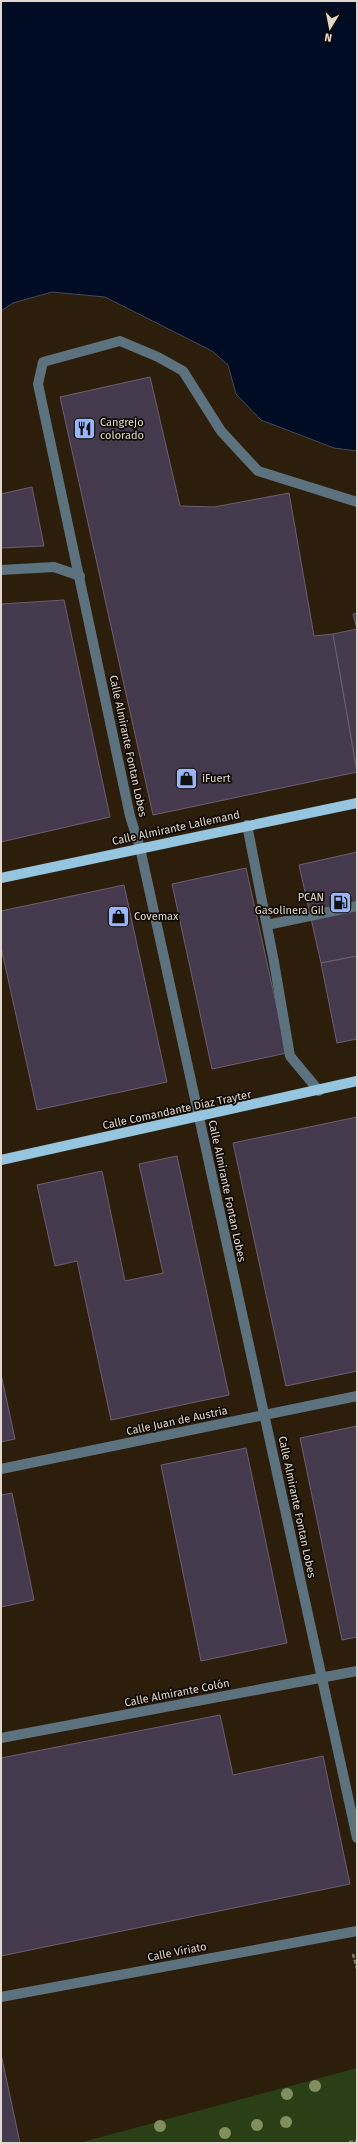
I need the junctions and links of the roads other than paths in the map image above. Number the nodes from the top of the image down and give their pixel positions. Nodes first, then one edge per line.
1 (357, 502) edge
2 (1, 570) edge
3 (80, 576) junction
4 (357, 803) edge
5 (247, 825) junction
6 (140, 848) junction
7 (1, 878) edge
8 (357, 906) edge
9 (267, 925) junction
10 (357, 1081) edge
11 (319, 1091) junction
12 (199, 1117) junction
13 (1, 1160) edge
14 (357, 1396) edge
15 (264, 1415) junction
16 (1, 1469) edge
17 (357, 1671) edge
18 (322, 1678) junction
19 (1, 1738) edge
20 (357, 1838) edge
21 (357, 1931) edge
22 (1, 1997) edge

1 - 3 street, Calle Almirante Fontan Lobes
2 - 3 street
3 - 6 street, Calle Almirante Fontan Lobes
4 - 5 main road, Calle Almirante Lallemand
5 - 6 main road, Calle Almirante Lallemand
5 - 9 street
6 - 7 main road, Calle Almirante Lallemand
6 - 12 street, Calle Almirante Fontan Lobes
8 - 9 street
9 - 11 street
10 - 11 main road, Calle Comandante Díaz Trayter
11 - 12 main road, Calle Comandante Díaz Trayter
12 - 13 main road, Calle Comandante Díaz Trayter
12 - 15 street, Calle Almirante Fontan Lobes
14 - 15 street, Calle Juan de Austria
15 - 16 street, Calle Juan de Austria
15 - 18 street, Calle Almirante Fontan Lobes
17 - 18 street, Calle Almirante Colón
18 - 19 street, Calle Almirante Colón
18 - 20 street, Calle Almirante Fontan Lobes
21 - 22 street, Calle Viriato

